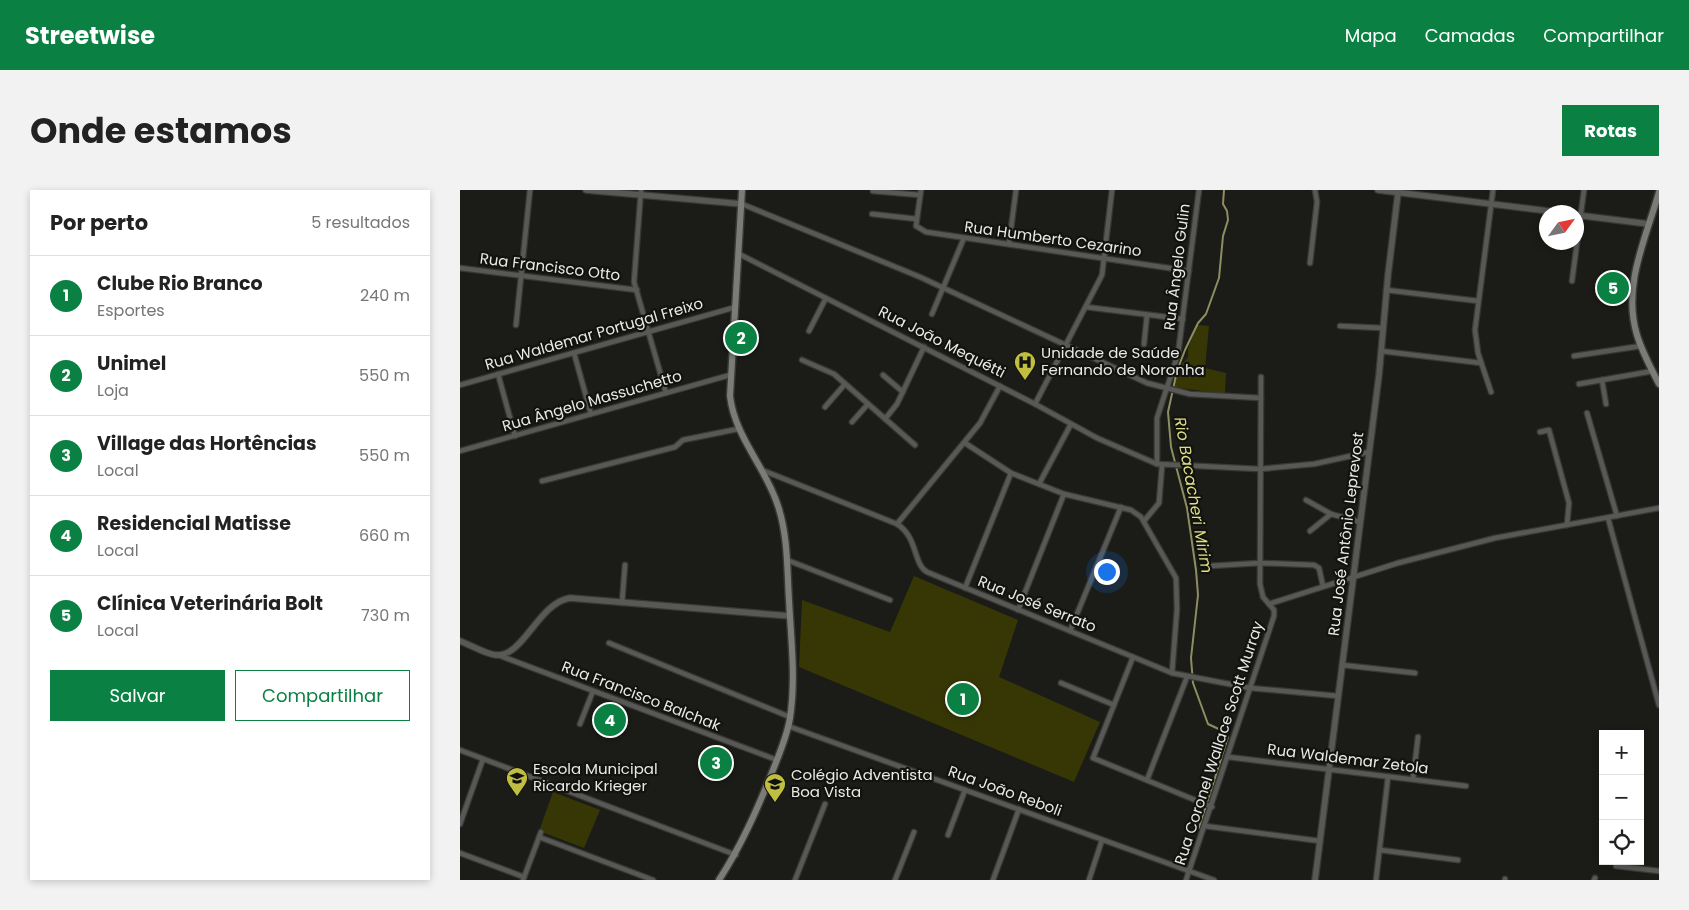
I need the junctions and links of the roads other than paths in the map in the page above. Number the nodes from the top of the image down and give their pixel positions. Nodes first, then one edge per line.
1 (530, 190) edge
2 (586, 190) edge
3 (742, 190) edge
4 (1016, 190) edge
5 (1112, 190) edge
6 (1199, 190) edge
7 (1315, 190) edge
8 (1378, 190) edge
9 (1493, 190) edge
10 (1584, 190) edge
11 (873, 191) edge
12 (1398, 191) edge
13 (640, 192) edge
14 (920, 192) edge
15 (1659, 192) edge
16 (742, 204) junction
17 (1491, 204) junction
18 (1581, 205) edge
19 (1539, 210) edge
20 (872, 214) dead end
21 (1584, 216) edge
22 (917, 219) junction
23 (1649, 224) junction
24 (964, 238) junction
25 (1009, 244) junction
26 (1575, 250) edge
27 (739, 254) junction
28 (1104, 259) junction
29 (1310, 262) dead end
30 (460, 268) edge
31 (1189, 271) junction
32 (522, 276) junction
33 (1572, 281) dead end
34 (943, 288) junction
35 (637, 290) junction
36 (1386, 290) junction
37 (826, 298) junction
38 (1478, 301) junction
39 (736, 307) junction
40 (1086, 307) junction
41 (932, 314) dead end
42 (1147, 315) junction
43 (1182, 319) junction
44 (516, 324) dead end
45 (1340, 326) dead end
46 (1383, 328) junction
47 (809, 331) dead end
48 (649, 332) junction
49 (1144, 344) dead end
50 (1065, 346) junction
51 (1641, 346) junction
52 (924, 347) junction
53 (1381, 351) junction
54 (574, 353) junction
55 (1574, 356) dead end
56 (802, 360) dead end
57 (1482, 363) junction
58 (1653, 371) junction
59 (498, 374) junction
60 (730, 375) junction
61 (884, 375) dead end
62 (1261, 377) dead end
63 (1602, 380) junction
64 (845, 384) junction
65 (1580, 384) dead end
66 (1659, 384) edge
67 (460, 385) edge
68 (1000, 386) junction
69 (1167, 390) junction
70 (903, 392) junction
71 (1491, 392) dead end
72 (666, 393) junction
73 (1261, 398) junction
74 (868, 404) junction
75 (1035, 404) junction
76 (1606, 404) dead end
77 (825, 407) dead end
78 (1587, 413) dead end
79 (591, 414) junction
80 (885, 419) junction
81 (852, 422) dead end
82 (1071, 424) junction
83 (738, 429) junction
84 (1540, 432) dead end
85 (515, 436) junction
86 (965, 443) junction
87 (915, 446) dead end
88 (460, 451) edge
89 (1369, 452) junction
90 (1159, 465) junction
91 (1260, 469) junction
92 (762, 470) junction
93 (1011, 473) junction
94 (542, 481) dead end
95 (1038, 484) junction
96 (1064, 494) junction
97 (1306, 500) dead end
98 (1121, 507) junction
99 (1659, 508) edge
100 (1331, 514) junction
101 (1617, 516) junction
102 (1608, 518) junction
103 (1144, 521) junction
104 (1360, 522) junction
105 (897, 524) junction
106 (1566, 525) junction
107 (1310, 531) dead end
108 (787, 560) junction
109 (1260, 563) junction
110 (625, 565) dead end
111 (1209, 566) dead end
112 (1353, 578) junction
113 (1323, 586) junction
114 (965, 588) junction
115 (890, 600) dead end
116 (1281, 600) junction
117 (622, 603) junction
118 (1269, 604) junction
119 (1018, 610) junction
120 (1274, 610) junction
121 (790, 616) junction
122 (1070, 631) junction
123 (460, 641) edge
124 (609, 643) dead end
125 (496, 655) junction
126 (1133, 657) junction
127 (1342, 665) junction
128 (1172, 673) junction
129 (1415, 673) dead end
130 (1191, 677) junction
131 (1061, 683) dead end
132 (1250, 688) junction
133 (592, 691) junction
134 (1338, 696) junction
135 (1114, 705) junction
136 (1659, 705) edge
137 (790, 718) junction
138 (580, 724) dead end
139 (788, 726) junction
140 (1418, 736) dead end
141 (460, 750) edge
142 (1228, 757) junction
143 (484, 759) junction
144 (777, 760) junction
145 (1329, 769) junction
146 (1388, 776) junction
147 (1146, 780) junction
148 (1413, 780) junction
149 (1466, 786) dead end
150 (965, 790) junction
151 (825, 804) dead end
152 (1212, 807) junction
153 (1019, 809) junction
154 (460, 824) edge
155 (1205, 826) junction
156 (914, 832) dead end
157 (948, 835) dead end
158 (1102, 840) junction
159 (1320, 841) junction
160 (1380, 850) junction
161 (460, 853) edge
162 (736, 855) junction
163 (1458, 860) dead end
164 (1616, 866) dead end
165 (1189, 871) junction
166 (1659, 872) edge
167 (524, 878) edge
168 (654, 880) edge
169 (719, 880) edge
170 (795, 880) edge
171 (895, 880) edge
172 (993, 880) edge
173 (1089, 880) edge
174 (1186, 880) edge
175 (1214, 880) edge
176 (1315, 880) edge
177 (1376, 880) edge

1 - 32 street
2 - 13 street
3 - 16 main road
4 - 25 street
5 - 28 street
6 - 31 street, Rua Ângelo Gulin
7 - 29 street
8 - 12 street
9 - 17 street
10 - 18 street
11 - 14 street
12 - 17 street
12 - 36 street, Rua José Antônio Leprevost
13 - 16 street
13 - 35 street
14 - 22 street
15 - 23 main road
16 - 27 main road
16 - 34 street
17 - 19 street
17 - 38 street
20 - 22 street
21 - 23 street
22 - 24 street, Rua Humberto Cezarino
23 - 51 main road
24 - 25 street, Rua Humberto Cezarino
24 - 34 street
25 - 28 street, Rua Humberto Cezarino
26 - 33 street
27 - 37 street, Rua João Mequétti
27 - 39 main road
28 - 31 street, Rua Humberto Cezarino
28 - 40 street
30 - 32 street, Rua Francisco Otto
31 - 43 street, Rua Ângelo Gulin
32 - 35 street, Rua Francisco Otto
32 - 44 street
34 - 41 street
34 - 50 street
35 - 48 street
36 - 38 street
36 - 46 street, Rua José Antônio Leprevost
37 - 47 street
37 - 52 street, Rua João Mequétti
38 - 57 street
39 - 48 street, Rua Waldemar Portugal Freixo
39 - 60 main road
40 - 42 street
40 - 50 street
42 - 43 street
42 - 49 street
43 - 69 street, Rua Ângelo Gulin
45 - 46 street
46 - 53 street, Rua José Antônio Leprevost
48 - 54 street, Rua Waldemar Portugal Freixo
48 - 72 street
50 - 69 street
50 - 75 street
51 - 55 street
51 - 58 main road
52 - 68 street, Rua João Mequétti
52 - 70 street
53 - 57 street
53 - 89 street, Rua José Antônio Leprevost
54 - 59 street, Rua Waldemar Portugal Freixo
54 - 79 street
56 - 64 street
57 - 71 street
58 - 63 street
58 - 66 main road
59 - 67 street, Rua Waldemar Portugal Freixo
59 - 85 street
60 - 72 street, Rua Ângelo Massuchetto
60 - 83 main road
61 - 70 street
62 - 73 street, Rua Coronel Wallace Scott Murray
63 - 65 street
63 - 76 street
64 - 74 street
64 - 77 street
68 - 75 street, Rua João Mequétti
68 - 86 street
69 - 73 street
69 - 90 street, Rua Ângelo Gulin
70 - 80 street
72 - 79 street, Rua Ângelo Massuchetto
73 - 91 street, Rua Coronel Wallace Scott Murray
74 - 80 street
74 - 81 street
75 - 82 street, Rua João Mequétti
78 - 101 street
79 - 85 street, Rua Ângelo Massuchetto
80 - 87 street
82 - 90 street, Rua João Mequétti
82 - 95 street
83 - 92 main road
83 - 94 street
84 - 106 street
85 - 88 street, Rua Ângelo Massuchetto
86 - 93 street
86 - 105 street
89 - 91 street, Rua João Mequétti
89 - 104 street, Rua José Antônio Leprevost
90 - 91 street, Rua João Mequétti
90 - 103 street, Rua Ângelo Gulin
91 - 109 street, Rua Coronel Wallace Scott Murray
92 - 105 street, Rua José Serrato
92 - 108 main road
93 - 95 street
93 - 114 street
95 - 96 street
96 - 98 street
96 - 119 street
97 - 100 street
98 - 103 street
98 - 122 street
99 - 101 street
100 - 104 street
100 - 107 street
101 - 102 street
102 - 106 street
102 - 136 street
103 - 128 street
104 - 112 street, Rua José Antônio Leprevost
105 - 114 street, Rua José Serrato
106 - 112 street
108 - 115 street
108 - 121 main road
109 - 111 street
109 - 113 street
109 - 118 street, Rua Coronel Wallace Scott Murray
110 - 117 street
112 - 113 street
112 - 127 street, Rua José Antônio Leprevost
113 - 116 street
114 - 119 street, Rua José Serrato
116 - 118 street
116 - 120 street
117 - 121 street
117 - 125 street
118 - 120 street, Rua Coronel Wallace Scott Murray
119 - 122 street, Rua José Serrato
120 - 132 street, Rua Coronel Wallace Scott Murray
121 - 137 main road
122 - 126 street, Rua José Serrato
123 - 125 street
124 - 137 street
125 - 133 street, Rua Francisco Balchak
126 - 128 street, Rua José Serrato
126 - 135 street
127 - 129 street
127 - 134 street, Rua José Antônio Leprevost
128 - 130 street, Rua José Serrato
130 - 132 street, Rua José Serrato
130 - 147 street
131 - 135 street
132 - 134 street, Rua José Serrato
132 - 142 street, Rua Coronel Wallace Scott Murray
133 - 138 street
133 - 144 street, Rua Francisco Balchak
134 - 145 street, Rua José Antônio Leprevost
135 - 147 street
137 - 139 main road
139 - 144 main road
139 - 150 street, Rua João Reboli
140 - 148 street
141 - 143 street
142 - 145 street, Rua Waldemar Zetola
142 - 152 street, Rua Coronel Wallace Scott Murray
143 - 154 street
143 - 162 street
144 - 162 main road
145 - 146 street, Rua Waldemar Zetola
145 - 159 street, Rua José Antônio Leprevost
146 - 148 street, Rua Waldemar Zetola
146 - 160 street
147 - 152 street
148 - 149 street, Rua Waldemar Zetola
150 - 153 street, Rua João Reboli
150 - 157 street
151 - 170 street
152 - 155 street, Rua Coronel Wallace Scott Murray
153 - 158 street, Rua João Reboli
153 - 172 street
155 - 159 street
155 - 165 street, Rua Coronel Wallace Scott Murray
156 - 171 street
158 - 165 street, Rua João Reboli
158 - 173 street
159 - 176 street, Rua José Antônio Leprevost
160 - 163 street
160 - 177 street
161 - 167 street
162 - 169 main road
164 - 166 street
165 - 174 street, Rua Coronel Wallace Scott Murray
165 - 175 street, Rua João Reboli
167 - 168 street

